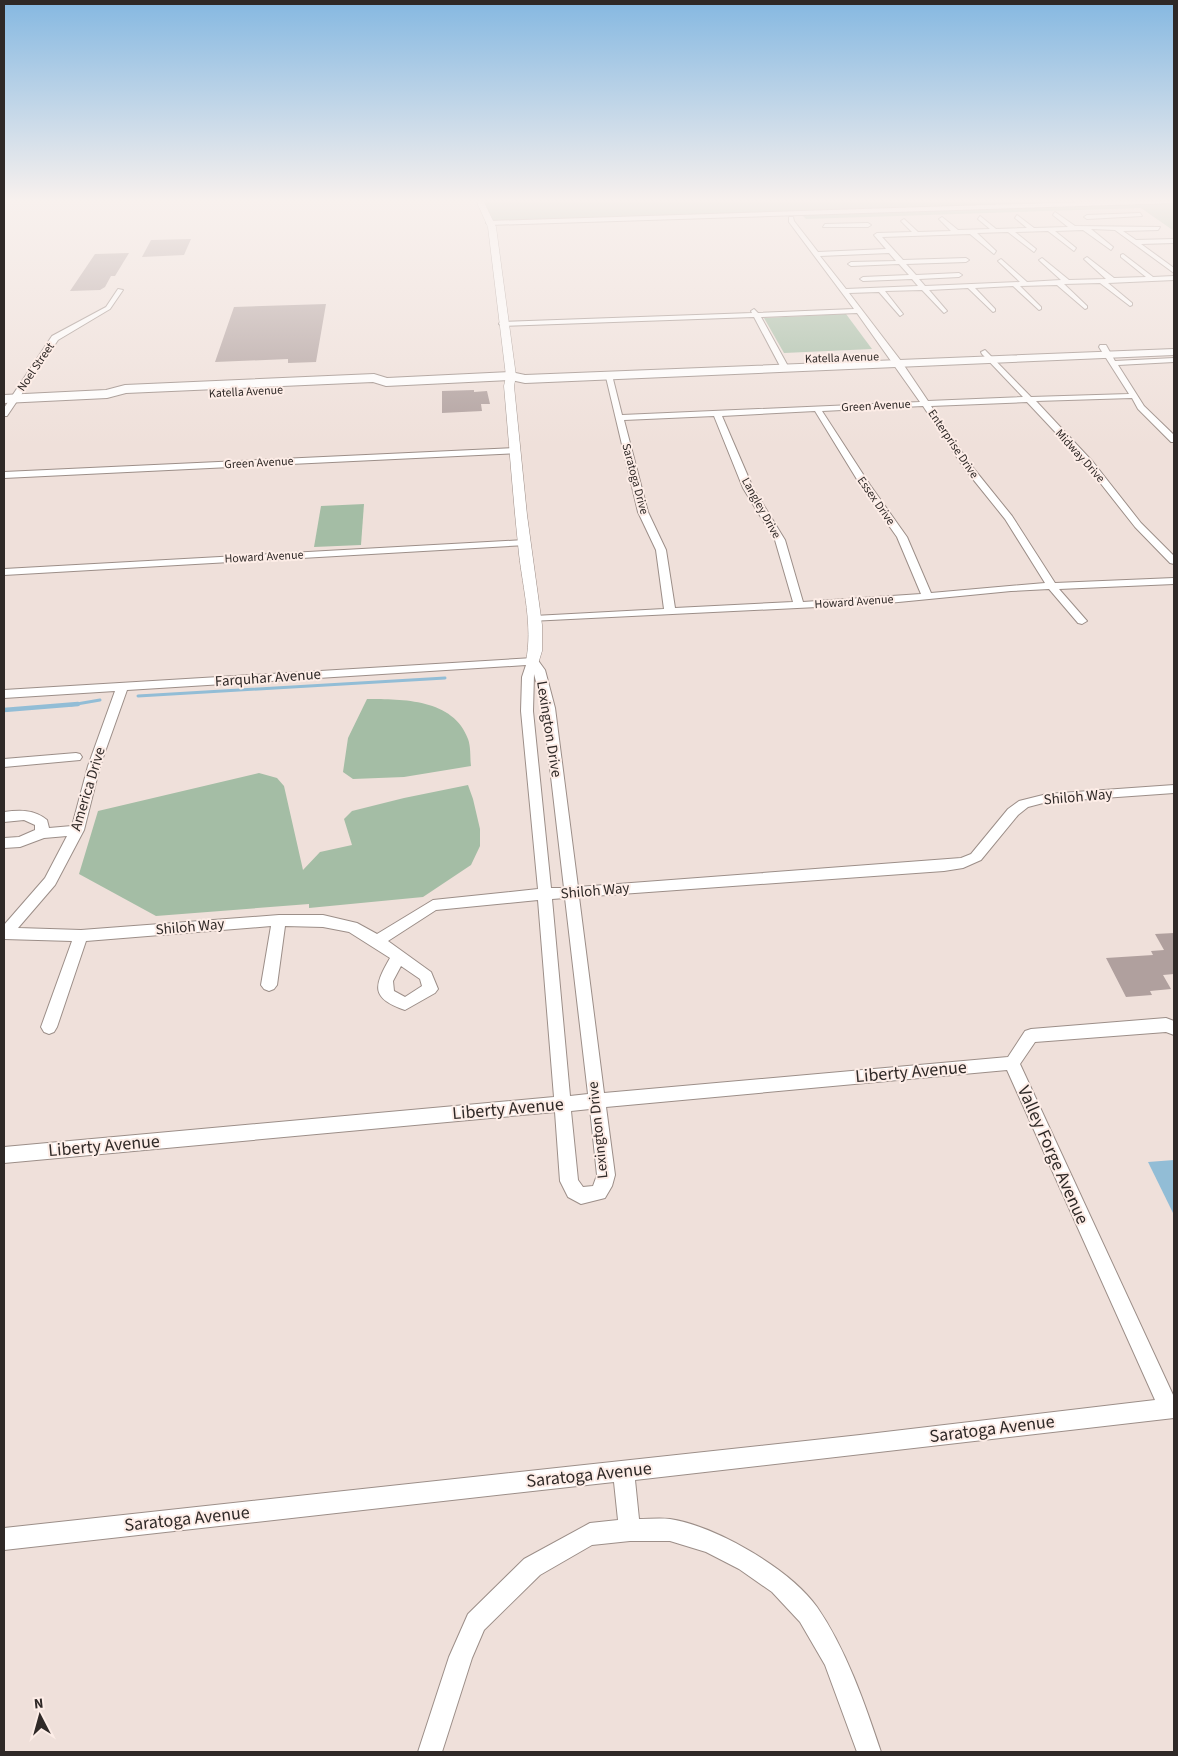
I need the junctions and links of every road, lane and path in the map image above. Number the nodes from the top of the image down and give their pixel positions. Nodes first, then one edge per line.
1 (498, 282) edge
2 (837, 282) edge
3 (919, 282) edge
4 (1024, 282) edge
5 (1086, 282) edge
6 (1103, 282) edge
7 (1059, 283) junction
8 (1068, 283) joint
9 (1026, 284) junction
10 (1015, 285) junction
11 (970, 286) junction
12 (924, 287) junction
13 (880, 289) junction
14 (120, 290) dead end
15 (844, 291) junction
16 (1130, 304) dead end
17 (1085, 307) dead end
18 (1039, 308) dead end
19 (857, 309) junction
20 (993, 310) dead end
21 (944, 311) dead end
22 (755, 313) junction
23 (900, 314) dead end
24 (503, 322) junction
25 (1174, 344) edge
26 (1174, 352) edge
27 (1109, 355) junction
28 (989, 356) junction
29 (895, 360) junction
30 (1174, 360) edge
31 (783, 364) junction
32 (608, 375) junction
33 (511, 376) junction
34 (1133, 396) junction
35 (7, 398) edge
36 (1028, 399) junction
37 (926, 404) junction
38 (817, 409) junction
39 (717, 413) junction
40 (4, 414) edge
41 (619, 418) junction
42 (1174, 440) edge
43 (515, 451) junction
44 (4, 475) edge
45 (524, 543) junction
46 (1174, 561) edge
47 (4, 572) edge
48 (1174, 581) edge
49 (1052, 586) junction
50 (928, 597) junction
51 (799, 605) junction
52 (670, 612) junction
53 (534, 618) junction
54 (1082, 621) dead end
55 (533, 661) junction
56 (122, 687) junction
57 (4, 694) edge
58 (76, 758) dead end
59 (4, 763) edge
60 (1174, 789) edge
61 (4, 817) edge
62 (77, 830) junction
63 (42, 833) junction
64 (4, 843) edge
65 (571, 894) junction
66 (545, 895) junction
67 (279, 920) junction
68 (5, 933) edge
69 (81, 936) junction
70 (377, 941) junction
71 (399, 957) dead end
72 (269, 985) dead end
73 (49, 1028) dead end
74 (1174, 1028) edge
75 (1012, 1063) junction
76 (596, 1101) junction
77 (562, 1103) junction
78 (4, 1156) edge
79 (1172, 1408) edge
80 (623, 1472) junction
81 (630, 1530) junction
82 (4, 1539) edge
83 (430, 1752) edge
84 (869, 1752) edge

1 - 24 street, Lexington Drive
2 - 15 street, Enterprise Drive
3 - 12 street
4 - 9 street
5 - 8 street
6 - 16 street
7 - 8 street
7 - 9 street
7 - 17 street
9 - 10 street
10 - 11 street
10 - 18 street
11 - 12 street
11 - 20 street
12 - 13 street
12 - 21 street
13 - 15 street
13 - 23 street
14 - 35 street, Noel Street
15 - 19 street, Enterprise Drive
19 - 22 street
19 - 29 street, Enterprise Drive
22 - 24 street
22 - 31 street
24 - 33 street, Lexington Drive
25 - 27 main road, Katella Avenue
26 - 27 main road, Katella Avenue
27 - 28 main road, Katella Avenue
27 - 30 street
27 - 34 street
28 - 29 main road, Katella Avenue
28 - 36 street, Midway Drive
29 - 31 main road, Katella Avenue
29 - 37 street, Enterprise Drive
31 - 32 main road, Katella Avenue
31 - 33 main road, Katella Avenue
32 - 33 main road, Katella Avenue
32 - 41 street, Saratoga Drive
33 - 35 main road, Katella Avenue
33 - 43 street, Lexington Drive
34 - 36 street, Green Avenue
34 - 42 street
35 - 40 street, Noel Street
36 - 37 street, Green Avenue
36 - 46 street, Midway Drive
37 - 38 street, Green Avenue
37 - 49 street, Enterprise Drive
38 - 39 street, Green Avenue
38 - 50 street, Essex Drive
39 - 41 street, Green Avenue
39 - 51 street, Langley Drive
41 - 52 street, Saratoga Drive
43 - 44 street, Green Avenue
43 - 45 street, Lexington Drive
45 - 47 street, Howard Avenue
45 - 53 street, Lexington Drive
48 - 49 street, Howard Avenue
49 - 50 street, Howard Avenue
49 - 54 street, Enterprise Drive
50 - 51 street, Howard Avenue
51 - 52 street, Howard Avenue
52 - 53 street, Howard Avenue
53 - 55 street, Lexington Drive
55 - 56 street, Farquhar Avenue
55 - 65 street, Lexington Drive
55 - 66 street, Lexington Drive
56 - 57 street, Farquhar Avenue
56 - 62 street, America Drive
58 - 59 street
60 - 65 street, Shiloh Way
61 - 63 street
62 - 63 street
62 - 68 street, America Drive
63 - 64 street
65 - 66 street, Shiloh Way
65 - 76 street, Lexington Drive
66 - 70 street, Shiloh Way
66 - 77 street, Lexington Drive
67 - 69 street, Shiloh Way
67 - 70 street, Shiloh Way
67 - 72 street
68 - 69 street, Shiloh Way
69 - 73 street
70 - 71 street
74 - 75 street
75 - 76 street, Liberty Avenue
75 - 79 street, Valley Forge Avenue
76 - 77 street, Liberty Avenue
76 - 77 street, Lexington Drive
77 - 78 street, Liberty Avenue
79 - 80 street, Saratoga Avenue
80 - 81 street
80 - 82 street, Saratoga Avenue
81 - 83 street
81 - 84 street

